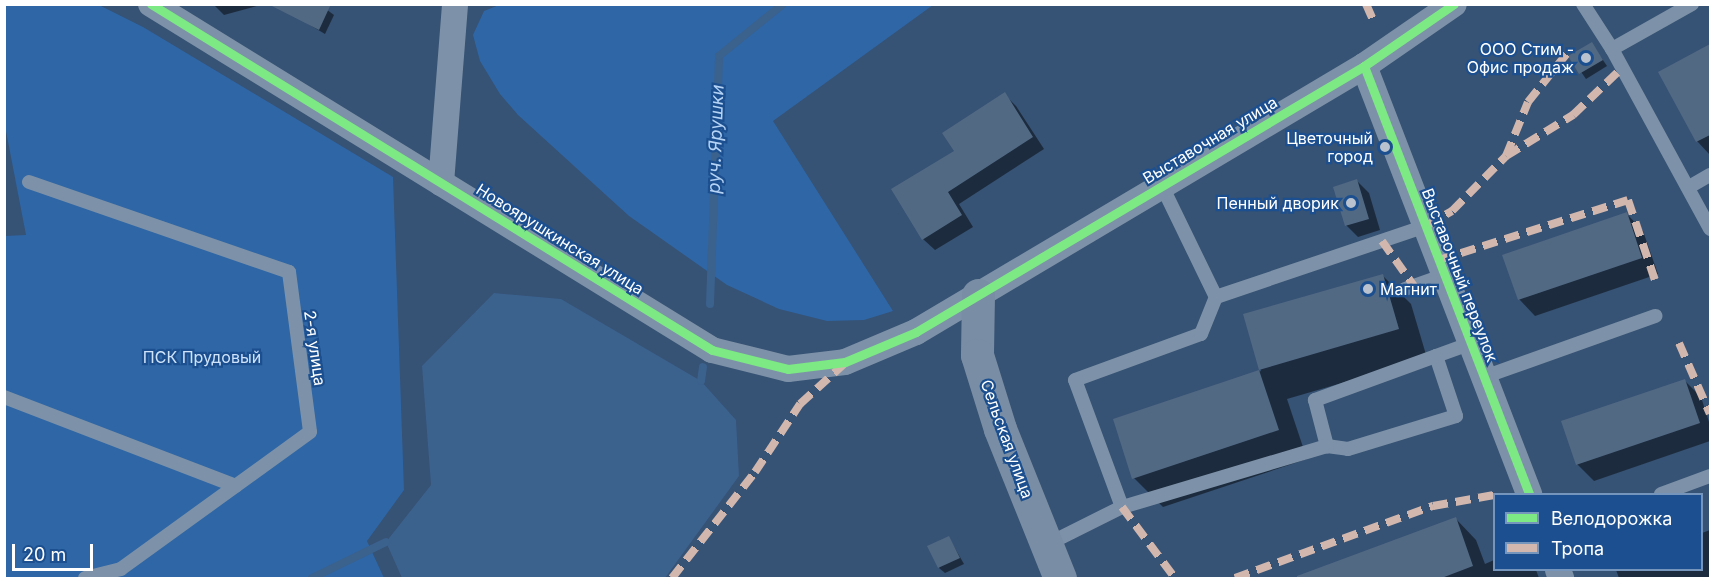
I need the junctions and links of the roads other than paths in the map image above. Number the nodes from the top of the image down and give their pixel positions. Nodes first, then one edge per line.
1 (151, 4) edge
2 (455, 4) edge
3 (1454, 4) edge
4 (1583, 4) edge
5 (1692, 4) edge
6 (1612, 49) junction
7 (1364, 66) junction
8 (1710, 175) edge
9 (29, 182) dead end
10 (441, 183) junction
11 (1162, 186) junction
12 (1689, 187) junction
13 (1426, 226) junction
14 (1710, 229) edge
15 (1445, 275) junction
16 (1405, 289) dead end
17 (978, 295) junction
18 (1216, 297) junction
19 (1655, 316) dead end
20 (1471, 343) junction
21 (1436, 356) junction
22 (1484, 377) junction
23 (4, 397) edge
24 (1327, 446) junction
25 (1710, 476) edge
26 (236, 486) junction
27 (1528, 493) edge
28 (1667, 493) edge
29 (1122, 507) junction
30 (1046, 545) junction
31 (124, 574) edge
32 (85, 579) edge
33 (1060, 579) edge

1 - 10 street, Новоярушкинская улица
2 - 10 street
3 - 7 street, Выставочная улица
4 - 6 lane
5 - 6 lane
6 - 12 lane
7 - 11 street, Выставочная улица
7 - 13 street, Выставочный переулок
8 - 12 lane
9 - 26 lane, 2-я улица
10 - 17 street, Новоярушкинская улица
11 - 17 street, Выставочная улица
11 - 18 lane
12 - 14 lane
13 - 15 street, Выставочный переулок
13 - 18 lane
15 - 16 lane
15 - 20 street, Выставочный переулок
17 - 30 street, Сельская улица
18 - 29 lane
19 - 22 lane
20 - 21 lane
20 - 22 street, Выставочный переулок
21 - 24 lane
21 - 24 lane
22 - 27 street, Выставочный переулок
23 - 26 lane
24 - 29 lane
25 - 28 lane
26 - 31 lane, 2-я улица
29 - 30 lane
30 - 33 street, Сельская улица
31 - 32 lane, 2-я улица

